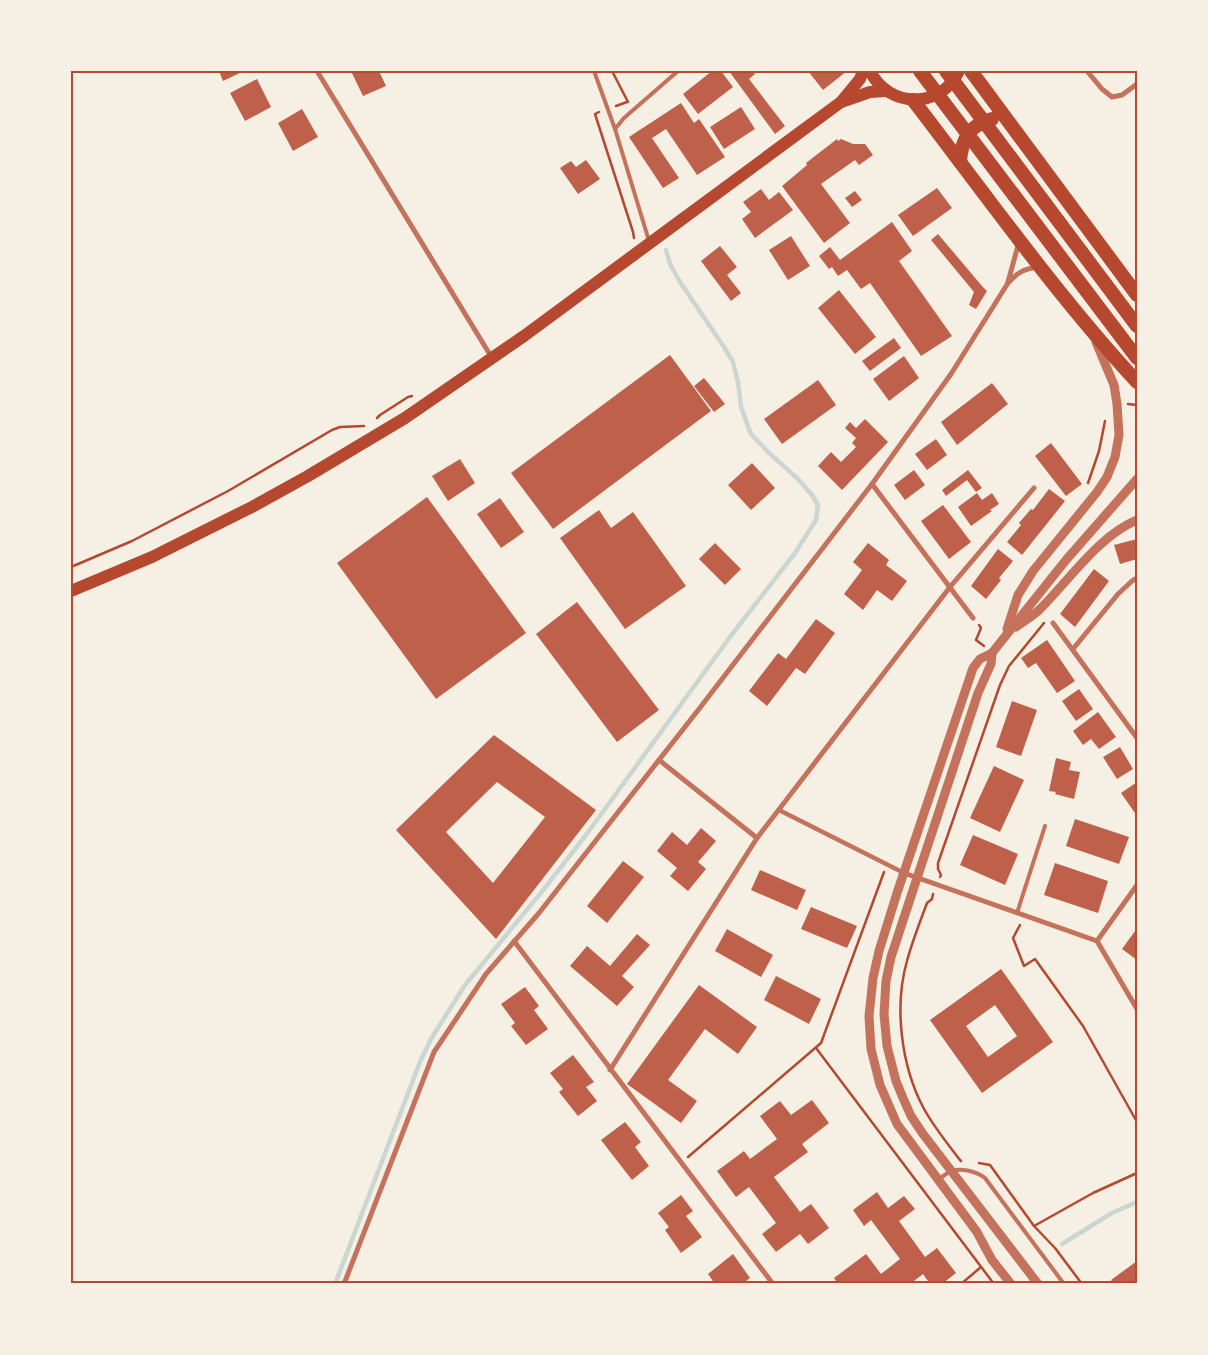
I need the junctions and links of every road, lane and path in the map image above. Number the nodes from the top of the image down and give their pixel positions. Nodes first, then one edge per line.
1 (317, 71) edge
2 (594, 71) edge
3 (612, 71) edge
4 (678, 71) edge
5 (864, 71) edge
6 (870, 71) edge
7 (920, 71) edge
8 (946, 71) edge
9 (959, 71) edge
10 (971, 71) edge
11 (1087, 71) edge
12 (1137, 84) edge
13 (886, 91) junction
14 (633, 100) dead end
15 (913, 100) junction
16 (628, 102) junction
17 (841, 102) junction
18 (618, 106) dead end
19 (600, 112) dead end
20 (1010, 123) junction
21 (615, 129) junction
22 (960, 162) junction
23 (634, 238) dead end
24 (1019, 241) junction
25 (650, 243) junction
26 (1040, 267) junction
27 (1008, 283) junction
28 (1137, 295) edge
29 (1137, 326) edge
30 (1090, 330) junction
31 (493, 358) junction
32 (1137, 358) edge
33 (1137, 382) edge
34 (1106, 419) dead end
35 (340, 427) dead end
36 (1137, 479) edge
37 (872, 484) junction
38 (1034, 488) dead end
39 (1096, 493) junction
40 (1137, 520) edge
41 (71, 567) edge
42 (1137, 578) edge
43 (950, 587) junction
44 (71, 592) edge
45 (1049, 617) dead end
46 (973, 618) dead end
47 (1053, 623) dead end
48 (1006, 635) junction
49 (1073, 649) junction
50 (992, 653) junction
51 (1137, 738) edge
52 (660, 760) junction
53 (779, 810) junction
54 (1045, 826) dead end
55 (757, 838) junction
56 (887, 864) junction
57 (904, 873) junction
58 (917, 877) junction
59 (937, 885) junction
60 (1137, 885) edge
61 (1017, 913) junction
62 (1025, 916) junction
63 (1097, 941) junction
64 (514, 942) junction
65 (1137, 1009) edge
66 (816, 1048) junction
67 (610, 1070) junction
68 (1137, 1122) edge
69 (967, 1162) dead end
70 (681, 1163) junction
71 (975, 1163) dead end
72 (951, 1171) junction
73 (1137, 1173) edge
74 (938, 1180) junction
75 (1034, 1226) junction
76 (981, 1267) junction
77 (344, 1284) edge
78 (773, 1284) edge
79 (961, 1284) edge
80 (994, 1284) edge
81 (1011, 1284) edge
82 (1038, 1284) edge
83 (1064, 1284) edge
84 (1082, 1284) edge

1 - 31 street
2 - 21 lane
3 - 16 path
4 - 21 lane
5 - 17 main road
6 - 13 main road
7 - 32 highway
8 - 29 highway
9 - 15 main road
10 - 20 highway
11 - 12 street
13 - 15 main road
13 - 17 main road
14 - 16 path
15 - 22 highway
16 - 18 path
17 - 25 main road
19 - 23 path
20 - 22 highway
20 - 28 highway
21 - 25 lane
22 - 24 highway
24 - 26 highway
24 - 27 street
25 - 31 main road
26 - 27 street
26 - 30 highway
27 - 37 street
30 - 33 highway
30 - 39 street
31 - 44 main road
34 - 39 path
35 - 41 path
36 - 48 street
37 - 43 street
37 - 52 street
38 - 43 street
39 - 48 street
40 - 48 street
42 - 49 street
43 - 46 street
43 - 53 street
45 - 59 path
47 - 49 street
48 - 50 street
49 - 51 street
50 - 57 street
50 - 58 street
52 - 55 street
52 - 64 street
53 - 55 street
53 - 56 street
54 - 61 lane
55 - 67 street
56 - 57 street
56 - 66 path
57 - 58 street
57 - 74 street
58 - 59 street
58 - 72 street
59 - 61 street
59 - 69 path
60 - 63 street
61 - 62 street
62 - 63 street
62 - 68 path
63 - 65 street
64 - 67 street
64 - 77 street
66 - 70 path
66 - 76 path
67 - 70 street
70 - 78 street
71 - 75 path
72 - 74 lane
72 - 82 street
72 - 83 lane
73 - 75 path
74 - 81 street
75 - 84 path
76 - 79 path
76 - 80 path

